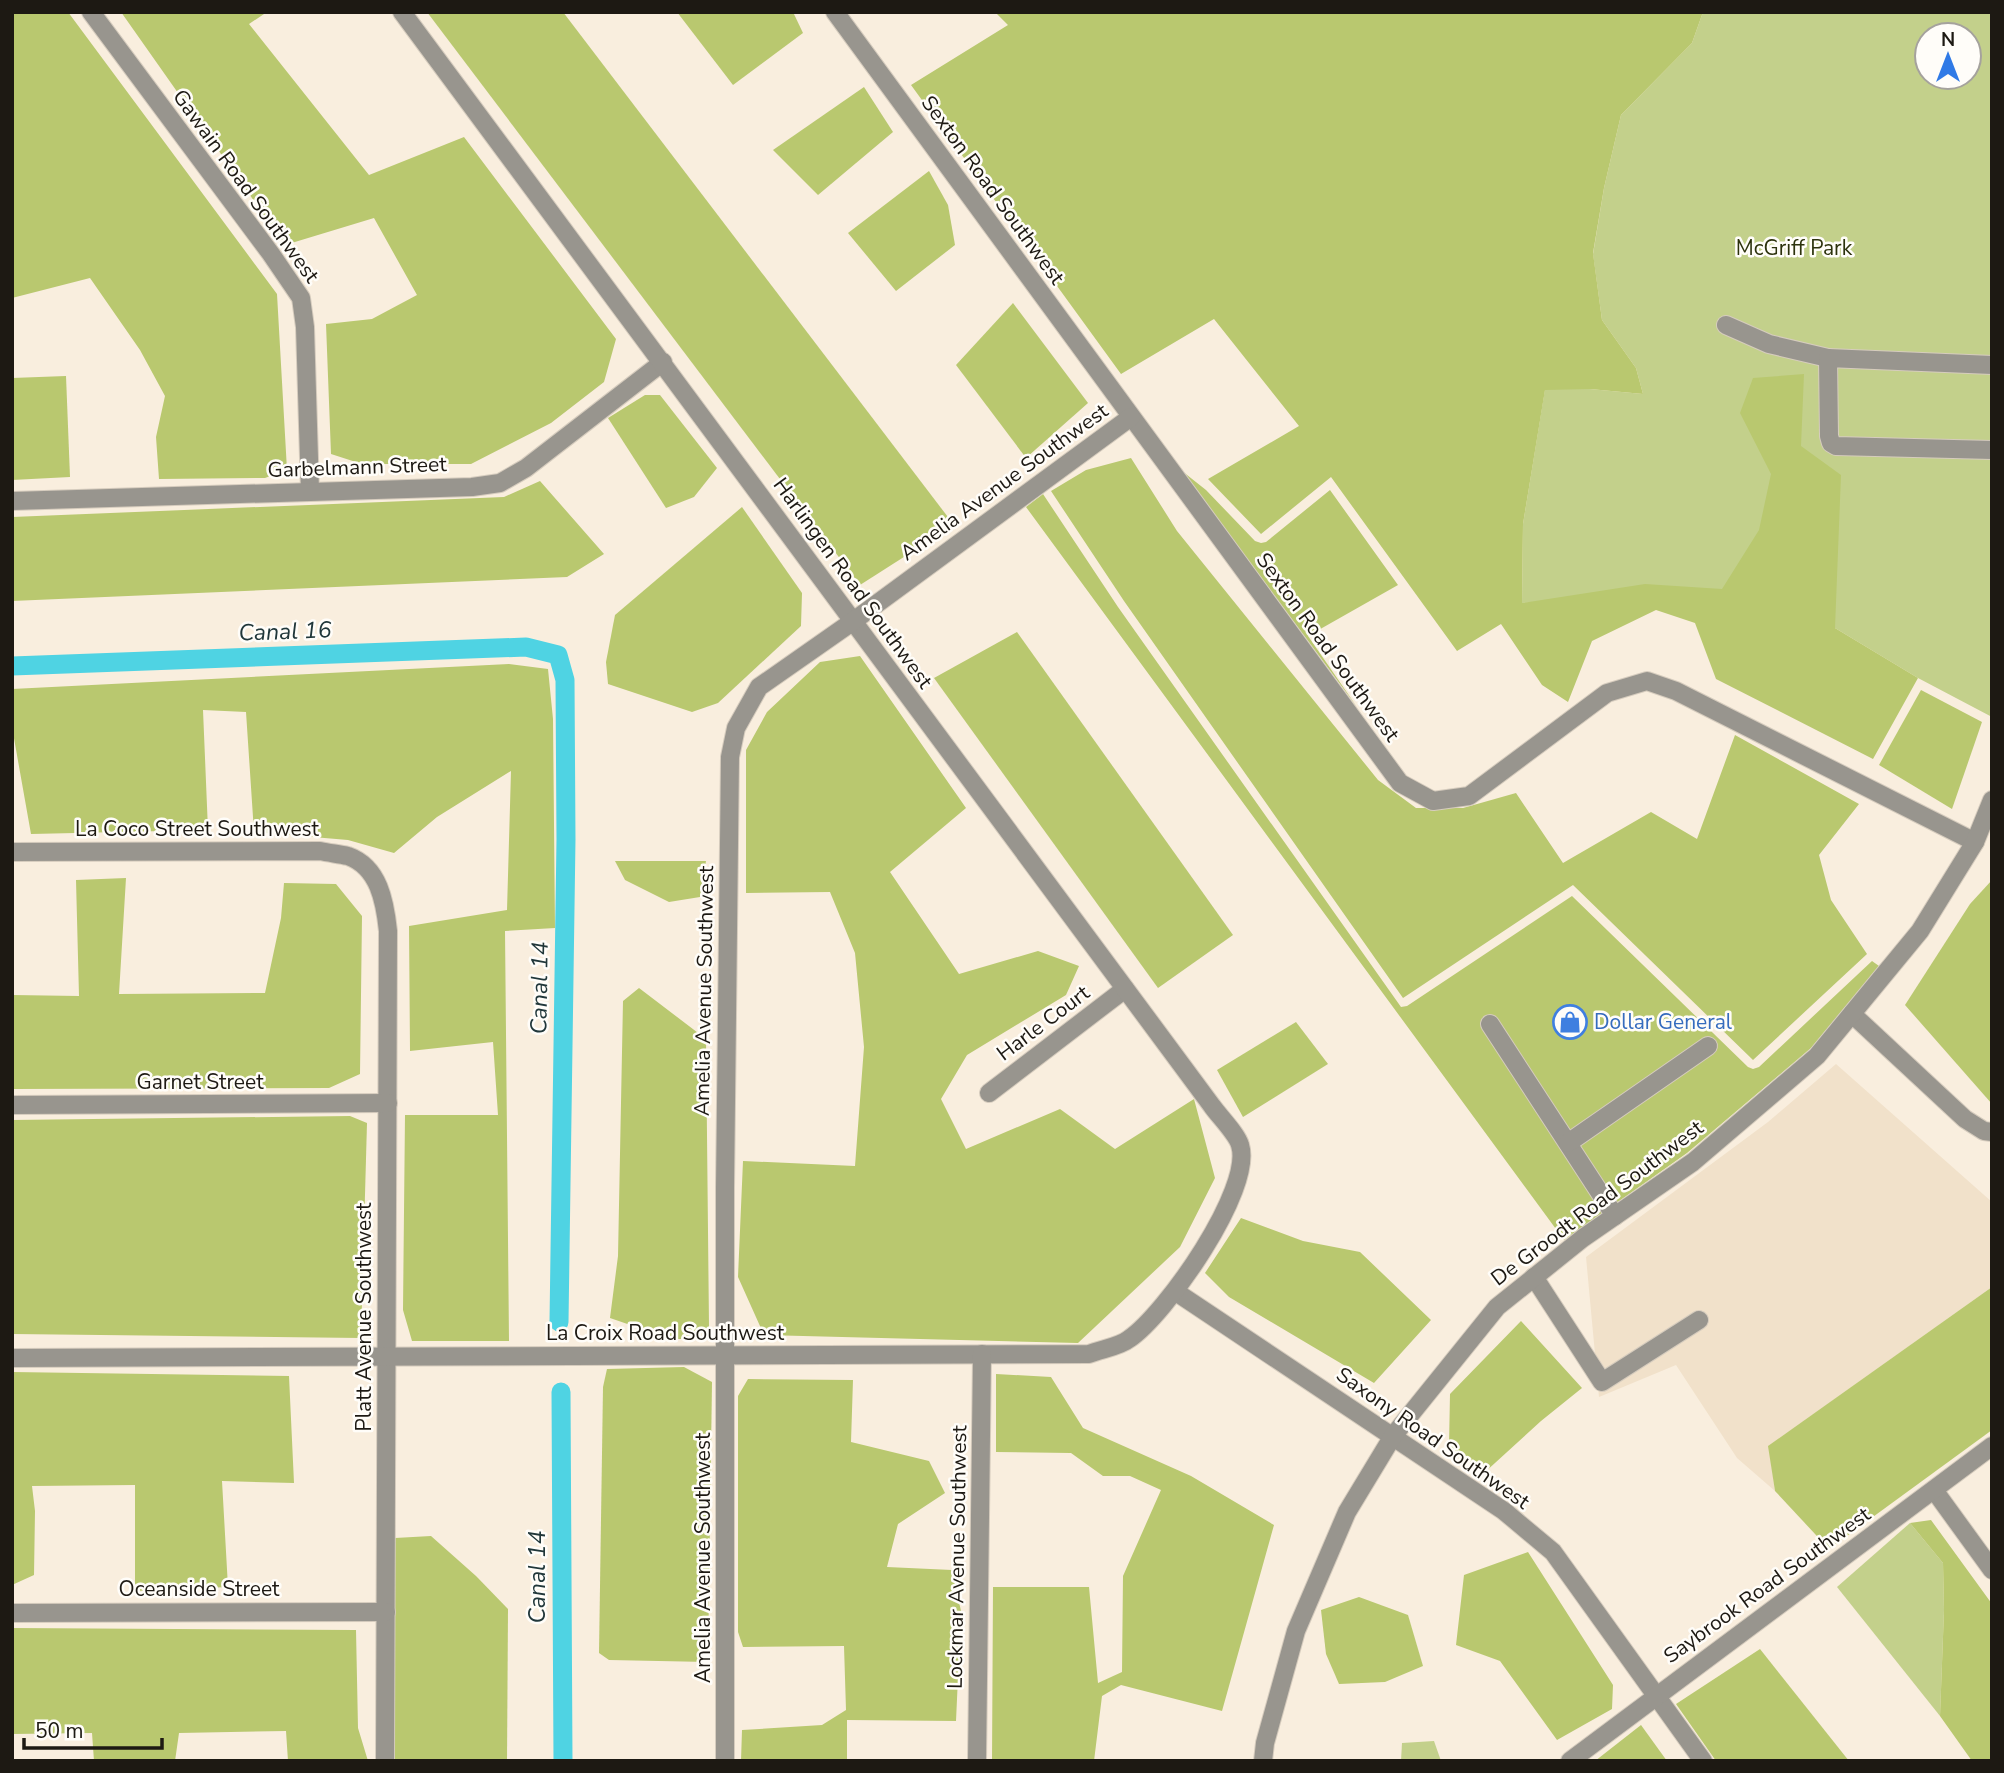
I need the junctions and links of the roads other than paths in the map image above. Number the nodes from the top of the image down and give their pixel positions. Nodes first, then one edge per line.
1 (91, 12) edge
2 (402, 12) edge
3 (835, 12) edge
4 (1726, 325) dead end
5 (1828, 358) junction
6 (663, 362) junction
7 (1992, 365) edge
8 (1131, 417) junction
9 (1992, 450) edge
10 (310, 491) junction
11 (12, 501) edge
12 (852, 622) junction
13 (1992, 800) edge
14 (1975, 842) junction
15 (12, 852) edge
16 (374, 875) joint
17 (1125, 989) junction
18 (1852, 1014) junction
19 (1490, 1024) dead end
20 (1708, 1046) dead end
21 (989, 1093) dead end
22 (388, 1103) junction
23 (12, 1105) edge
24 (1992, 1132) edge
25 (1568, 1143) junction
26 (1236, 1189) joint
27 (1615, 1216) junction
28 (1534, 1277) junction
29 (1176, 1292) junction
30 (1699, 1321) dead end
31 (982, 1354) junction
32 (726, 1356) junction
33 (12, 1358) edge
34 (387, 1358) junction
35 (1393, 1436) junction
36 (1992, 1446) edge
37 (1934, 1490) junction
38 (1992, 1570) edge
39 (386, 1612) junction
40 (12, 1613) edge
41 (1655, 1696) junction
42 (385, 1761) edge
43 (725, 1761) edge
44 (977, 1761) edge
45 (1263, 1761) edge
46 (1570, 1761) edge
47 (1703, 1761) edge

1 - 10 street, Gawain Road Southwest
2 - 6 street, Harlingen Road Southwest
3 - 8 street, Sexton Road Southwest
4 - 5 street
5 - 7 street
5 - 9 street
6 - 10 street, Garbelmann Street
6 - 12 street, Harlingen Road Southwest
8 - 12 street, Amelia Avenue Southwest
8 - 14 street, Sexton Road Southwest
10 - 11 street, Garbelmann Street
12 - 17 street, Harlingen Road Southwest
12 - 32 street, Amelia Avenue Southwest
13 - 14 street, De Groodt Road Southwest
14 - 18 street, De Groodt Road Southwest
15 - 16 street, La Coco Street Southwest
16 - 22 street, Platt Avenue Southwest
17 - 21 street, Harle Court
17 - 26 street, Harlingen Road Southwest
18 - 24 street
18 - 27 street, De Groodt Road Southwest
19 - 25 street
20 - 25 street
22 - 23 street, Garnet Street
22 - 34 street, Platt Avenue Southwest
25 - 27 street
26 - 29 street, La Croix Road Southwest
27 - 28 street, De Groodt Road Southwest
28 - 30 street
28 - 35 street, De Groodt Road Southwest
29 - 31 street, La Croix Road Southwest
29 - 35 street, Saxony Road Southwest
31 - 32 street, La Croix Road Southwest
31 - 44 street, Lockmar Avenue Southwest
32 - 34 street, La Croix Road Southwest
32 - 43 street, Amelia Avenue Southwest
33 - 34 street, La Croix Road Southwest
34 - 39 street, Platt Avenue Southwest
35 - 41 street, Saxony Road Southwest
35 - 45 street, De Groodt Road Southwest
36 - 37 street, Saybrook Road Southwest
37 - 38 street
37 - 41 street, Saybrook Road Southwest
39 - 40 street, Oceanside Street
39 - 42 street, Platt Avenue Southwest
41 - 46 street, Saybrook Road Southwest
41 - 47 street, Saxony Road Southwest

